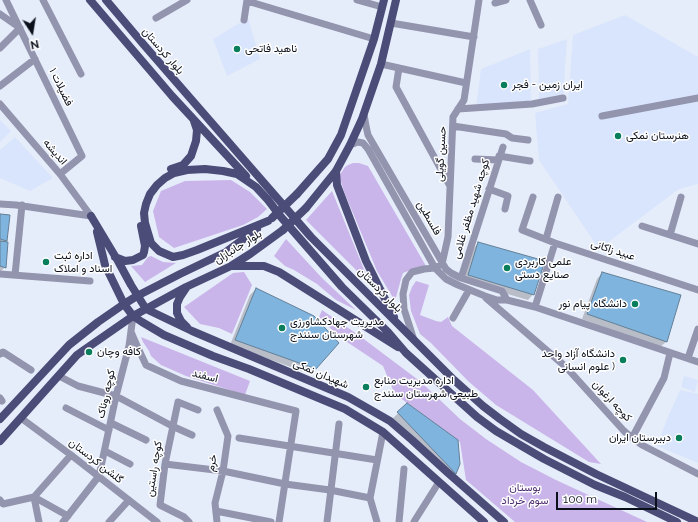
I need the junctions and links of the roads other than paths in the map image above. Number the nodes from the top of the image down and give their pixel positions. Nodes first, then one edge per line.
1 (6, 0) edge
2 (43, 0) edge
3 (90, 0) edge
4 (106, 0) edge
5 (187, 0) edge
6 (247, 0) edge
7 (357, 0) edge
8 (396, 0) edge
9 (479, 0) edge
10 (506, 0) edge
11 (530, 0) edge
12 (495, 3) dead end
13 (383, 4) edge
14 (0, 14) edge
15 (156, 18) dead end
16 (244, 20) dead end
17 (391, 23) junction
18 (541, 25) dead end
19 (20, 28) junction
20 (474, 37) junction
21 (374, 39) junction
22 (0, 48) edge
23 (35, 59) junction
24 (382, 64) junction
25 (399, 68) junction
26 (81, 74) dead end
27 (466, 83) junction
28 (0, 86) edge
29 (181, 88) junction
30 (172, 96) junction
31 (563, 98) dead end
32 (698, 98) edge
33 (0, 104) edge
34 (458, 109) junction
35 (364, 114) junction
36 (602, 116) dead end
37 (193, 119) junction
38 (453, 126) junction
39 (528, 140) dead end
40 (350, 145) junction
41 (503, 147) dead end
42 (498, 158) junction
43 (475, 159) dead end
44 (530, 161) dead end
45 (336, 172) junction
46 (60, 174) junction
47 (256, 187) junction
48 (450, 187) junction
49 (489, 189) junction
50 (681, 196) dead end
51 (533, 197) dead end
52 (558, 197) dead end
53 (0, 204) edge
54 (22, 205) junction
55 (505, 208) dead end
56 (91, 216) junction
57 (270, 220) junction
58 (642, 226) dead end
59 (670, 235) junction
60 (546, 239) junction
61 (555, 243) junction
62 (698, 244) edge
63 (117, 258) junction
64 (105, 265) junction
65 (231, 266) junction
66 (439, 266) junction
67 (0, 274) edge
68 (15, 275) junction
69 (461, 278) junction
70 (90, 281) dead end
71 (186, 287) junction
72 (469, 290) junction
73 (698, 290) edge
74 (138, 296) junction
75 (485, 296) junction
76 (507, 300) junction
77 (124, 304) junction
78 (535, 307) junction
79 (146, 308) junction
80 (404, 309) junction
81 (133, 316) junction
82 (453, 318) dead end
83 (397, 323) junction
84 (698, 329) edge
85 (131, 332) junction
86 (192, 332) junction
87 (416, 343) junction
88 (406, 352) junction
89 (670, 353) junction
90 (0, 354) edge
91 (688, 358) junction
92 (698, 362) edge
93 (31, 370) dead end
94 (59, 376) junction
95 (116, 396) junction
96 (66, 408) dead end
97 (198, 410) dead end
98 (217, 410) dead end
99 (21, 418) junction
100 (0, 419) edge
101 (339, 424) dead end
102 (172, 426) junction
103 (110, 427) junction
104 (383, 432) junction
105 (192, 435) dead end
106 (238, 438) dead end
107 (632, 438) junction
108 (146, 440) dead end
109 (0, 441) edge
110 (291, 446) junction
111 (105, 451) junction
112 (335, 454) junction
113 (71, 455) junction
114 (377, 460) junction
115 (130, 464) dead end
116 (165, 464) junction
117 (404, 469) dead end
118 (223, 471) junction
119 (698, 474) edge
120 (99, 476) junction
121 (439, 482) junction
122 (285, 484) junction
123 (330, 490) junction
124 (34, 497) junction
125 (370, 498) junction
126 (0, 500) edge
127 (129, 500) junction
128 (216, 511) junction
129 (66, 519) edge
130 (148, 519) edge
131 (257, 521) edge
132 (39, 522) edge
133 (109, 522) edge
134 (157, 522) edge
135 (189, 522) edge
136 (217, 522) edge
137 (270, 522) edge
138 (279, 522) edge
139 (327, 522) edge
140 (377, 522) edge
141 (399, 522) edge
142 (414, 522) edge
143 (484, 522) edge
144 (504, 522) edge
145 (677, 522) edge
146 (698, 522) edge

1 - 19 street, فضیلات ۱
2 - 26 street
3 - 30 main road, بلوار کردستان
4 - 29 main road, بلوار کردستان
5 - 15 street
6 - 16 street
6 - 21 street
7 - 13 street
8 - 17 main road, بلوار جانبازان
9 - 20 street, حسین گویلی
10 - 12 street
11 - 18 street
13 - 21 main road, بلوار جانبازان
14 - 19 street, فضیلات ۱
17 - 20 street
17 - 24 main road, بلوار جانبازان
19 - 22 street
19 - 23 street, فضیلات ۱
20 - 27 street, حسین گویلی
21 - 57 main road, بلوار جانبازان, bridge
23 - 28 street
23 - 46 street, فضیلات ۱
24 - 25 street
24 - 35 main road, بلوار جانبازان
25 - 27 street
25 - 48 street
27 - 34 street, حسین گویلی
29 - 30 main road
29 - 83 main road, بلوار کردستان
30 - 37 main road, بلوار کردستان
31 - 34 street
32 - 36 street
33 - 46 street, اندیشه
34 - 38 street, حسین گویلی
35 - 40 main road, بلوار جانبازان
35 - 66 street, فلسطین
37 - 47 main road, بلوار کردستان
37 - 63 main road
38 - 39 street
38 - 48 street, حسین گویلی
40 - 45 main road, بلوار جانبازان
40 - 66 street, فلسطین
41 - 42 street, کوچه شهید مظفر غلامی
42 - 43 street
42 - 44 street
42 - 49 street, کوچه شهید مظفر غلامی
45 - 65 main road, بلوار جانبازان, bridge
45 - 83 main road
46 - 56 street, اندیشه
47 - 57 main road, بلوار کردستان
47 - 88 main road, بلوار کردستان
48 - 66 street, حسین گویلی
49 - 55 street
49 - 69 street, کوچه شهید مظفر غلامی
50 - 59 street
51 - 60 street, عبید زاکانی
52 - 60 street
53 - 54 street
54 - 56 street
54 - 68 street
56 - 63 main road, اندیشه
56 - 64 main road, اندیشه
57 - 74 main road, بلوار جانبازان
58 - 59 street
59 - 62 street
60 - 61 street, عبید زاکانی
61 - 73 street, عبید زاکانی
61 - 78 street
63 - 64 main road
63 - 74 main road, اندیشه
64 - 77 main road, اندیشه
65 - 71 main road, بلوار جانبازان
65 - 88 main road
66 - 69 street, فلسطین
66 - 72 street, فلسطین
66 - 80 street
67 - 68 street
68 - 70 street
69 - 76 street, فلسطین
71 - 79 main road, بلوار جانبازان
71 - 86 main road
72 - 75 street, فلسطین
72 - 82 street
74 - 77 main road, بلوار جانبازان
74 - 79 main road, اندیشه
75 - 76 street, فلسطین
75 - 107 street, کوچه ارغوان
76 - 78 street, فلسطین
77 - 81 main road, اندیشه
77 - 100 main road, بلوار جانبازان
78 - 89 street, فلسطین
79 - 81 main road, بلوار جانبازان
79 - 86 main road, شهیدان نمکی
80 - 83 street
80 - 87 street
81 - 85 street, کوچه روناک
81 - 94 main road, بلوار جانبازان
81 - 104 main road, شهیدان نمکی
83 - 87 main road, بلوار کردستان
84 - 91 street
85 - 95 street, کوچه روناک
85 - 110 street, اسفند
86 - 144 main road, شهیدان نمکی
87 - 146 main road, بلوار کردستان
88 - 145 main road, بلوار کردستان
89 - 91 street, فلسطین
89 - 107 street
90 - 93 street
91 - 92 street, فلسطین
94 - 95 street
94 - 99 main road, بلوار جانبازان
95 - 102 street
95 - 103 street, کوچه روناک
96 - 103 street
97 - 102 street, کوچه راستین
98 - 118 street, خرم
99 - 109 main road, بلوار جانبازان
99 - 113 street, گلشن کردستان
101 - 112 street
102 - 105 street
102 - 116 street, کوچه راستین
103 - 108 street
103 - 111 street, کوچه روناک
104 - 114 street
104 - 121 main road, شهیدان نمکی
106 - 110 street
107 - 119 street, کوچه ارغوان
110 - 112 street
110 - 122 street
111 - 115 street
111 - 120 street, کوچه روناک
112 - 114 street
112 - 123 street
113 - 120 street, گلشن کردستان
113 - 124 street
114 - 125 street
116 - 118 street
116 - 135 street, کوچه راستین
117 - 141 street
118 - 122 street
118 - 128 street, خرم
120 - 127 street, گلشن کردستان
120 - 129 street
121 - 142 street
121 - 143 main road, شهیدان نمکی
122 - 123 street
122 - 138 street
123 - 125 street
123 - 139 street
124 - 126 street
124 - 129 street
124 - 132 street
125 - 140 street
127 - 130 street, گلشن کردستان
127 - 133 street
128 - 131 street
128 - 136 street, خرم
130 - 134 street, گلشن کردستان
131 - 137 street

